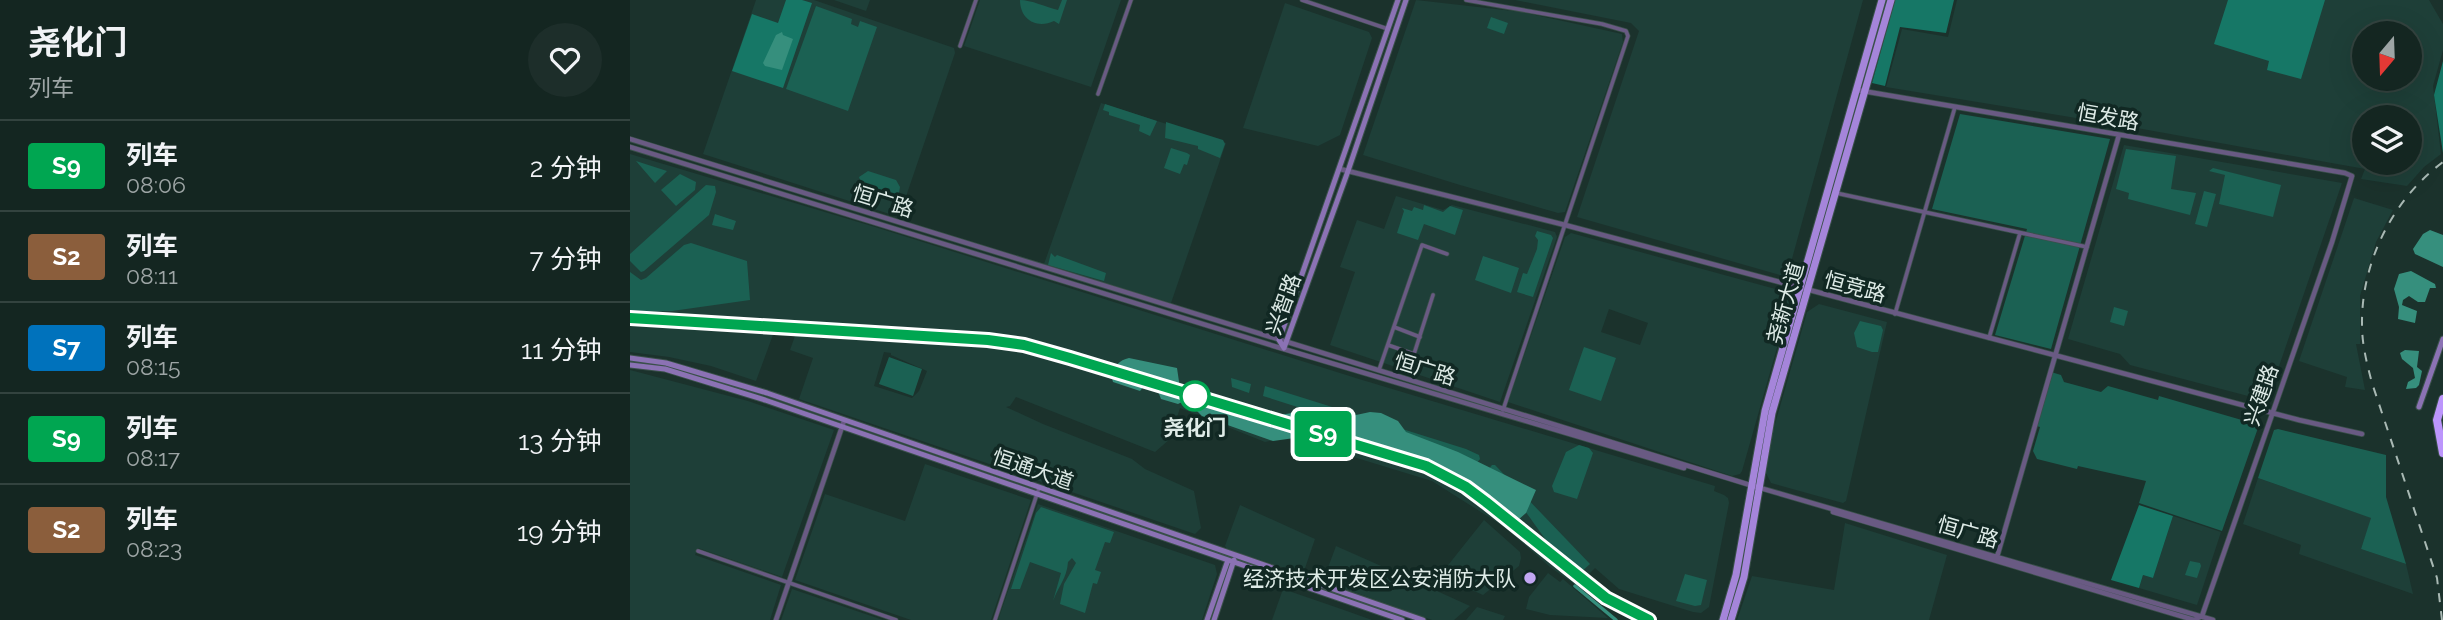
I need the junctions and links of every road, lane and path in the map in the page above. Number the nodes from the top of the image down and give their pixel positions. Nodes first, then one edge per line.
1 (976, 0) edge
2 (1131, 0) edge
3 (1302, 0) edge
4 (1398, 0) edge
5 (1406, 0) edge
6 (1466, 0) edge
7 (1882, 0) edge
8 (1891, 0) edge
9 (1388, 29) junction
10 (960, 46) dead end
11 (1861, 90) junction
12 (1098, 94) dead end
13 (1956, 106) junction
14 (2119, 135) junction
15 (630, 139) edge
16 (630, 146) edge
17 (1340, 169) junction
18 (1348, 171) junction
19 (2352, 176) joint
20 (1836, 193) junction
21 (1925, 213) junction
22 (1565, 225) junction
23 (2020, 232) junction
24 (2087, 247) junction
25 (1447, 254) dead end
26 (1804, 290) junction
27 (1433, 295) dead end
28 (1895, 314) junction
29 (1394, 327) junction
30 (1420, 337) junction
31 (1989, 338) junction
32 (2443, 339) edge
33 (1283, 344) junction
34 (1388, 345) junction
35 (2055, 356) junction
36 (630, 358) edge
37 (630, 365) edge
38 (1378, 371) junction
39 (2443, 399) edge
40 (2419, 407) dead end
41 (1503, 410) junction
42 (2271, 412) junction
43 (843, 423) junction
44 (2362, 434) dead end
45 (2443, 453) edge
46 (1754, 488) junction
47 (1038, 491) junction
48 (698, 551) dead end
49 (1997, 557) junction
50 (1231, 558) junction
51 (789, 583) junction
52 (2202, 616) junction
53 (776, 620) edge
54 (896, 620) edge
55 (995, 620) edge
56 (1207, 620) edge
57 (1214, 620) edge
58 (1402, 620) edge
59 (1423, 620) edge
60 (1723, 620) edge
61 (1731, 620) edge
62 (2194, 620) edge
63 (2213, 620) edge

1 - 10 street
2 - 12 street
3 - 9 street
4 - 9 main road, 兴智路
5 - 18 main road, 兴智路
6 - 22 street
7 - 11 main road, 尧新大道
8 - 11 main road, 尧新大道
9 - 17 main road, 兴智路
11 - 13 street, 恒发路
11 - 20 main road, 尧新大道
11 - 26 main road, 尧新大道
13 - 14 street, 恒发路
13 - 21 street
14 - 19 street, 恒发路
14 - 24 street
15 - 33 street, 恒广路
16 - 33 street, 恒广路
17 - 18 street, 恒竞路
17 - 33 main road, 兴智路
18 - 22 street, 恒竞路
18 - 33 main road, 兴智路
19 - 42 street, 兴建路
20 - 21 street
20 - 26 main road, 尧新大道
21 - 23 street
21 - 28 street
22 - 26 street, 恒竞路
22 - 41 street
23 - 24 street
23 - 31 street
24 - 35 street
25 - 29 street
26 - 28 street, 恒竞路
26 - 46 main road, 尧新大道
27 - 30 street
28 - 31 street, 恒竞路
29 - 30 street
29 - 34 street
30 - 34 street
31 - 35 street, 恒竞路
32 - 40 main road
33 - 38 street, 恒广路
33 - 46 street, 恒广路
34 - 38 street
35 - 42 street, 恒竞路
35 - 49 street
36 - 43 main road, 恒通大道
37 - 43 main road, 恒通大道
38 - 41 street, 恒广路
39 - 45 highway
41 - 46 street, 恒广路
42 - 44 street, 恒竞路
42 - 52 street, 兴建路
43 - 47 main road, 恒通大道
43 - 51 street
46 - 49 street, 恒广路
46 - 60 main road, 尧新大道
46 - 61 main road, 尧新大道
46 - 62 street, 恒广路
47 - 50 main road, 恒通大道
47 - 55 street
48 - 51 street
49 - 52 street, 恒广路
50 - 56 main road
50 - 57 main road
50 - 58 main road, 恒通大道
50 - 59 main road, 恒通大道
51 - 53 street
51 - 54 street
52 - 62 street
52 - 63 street, 恒广路

